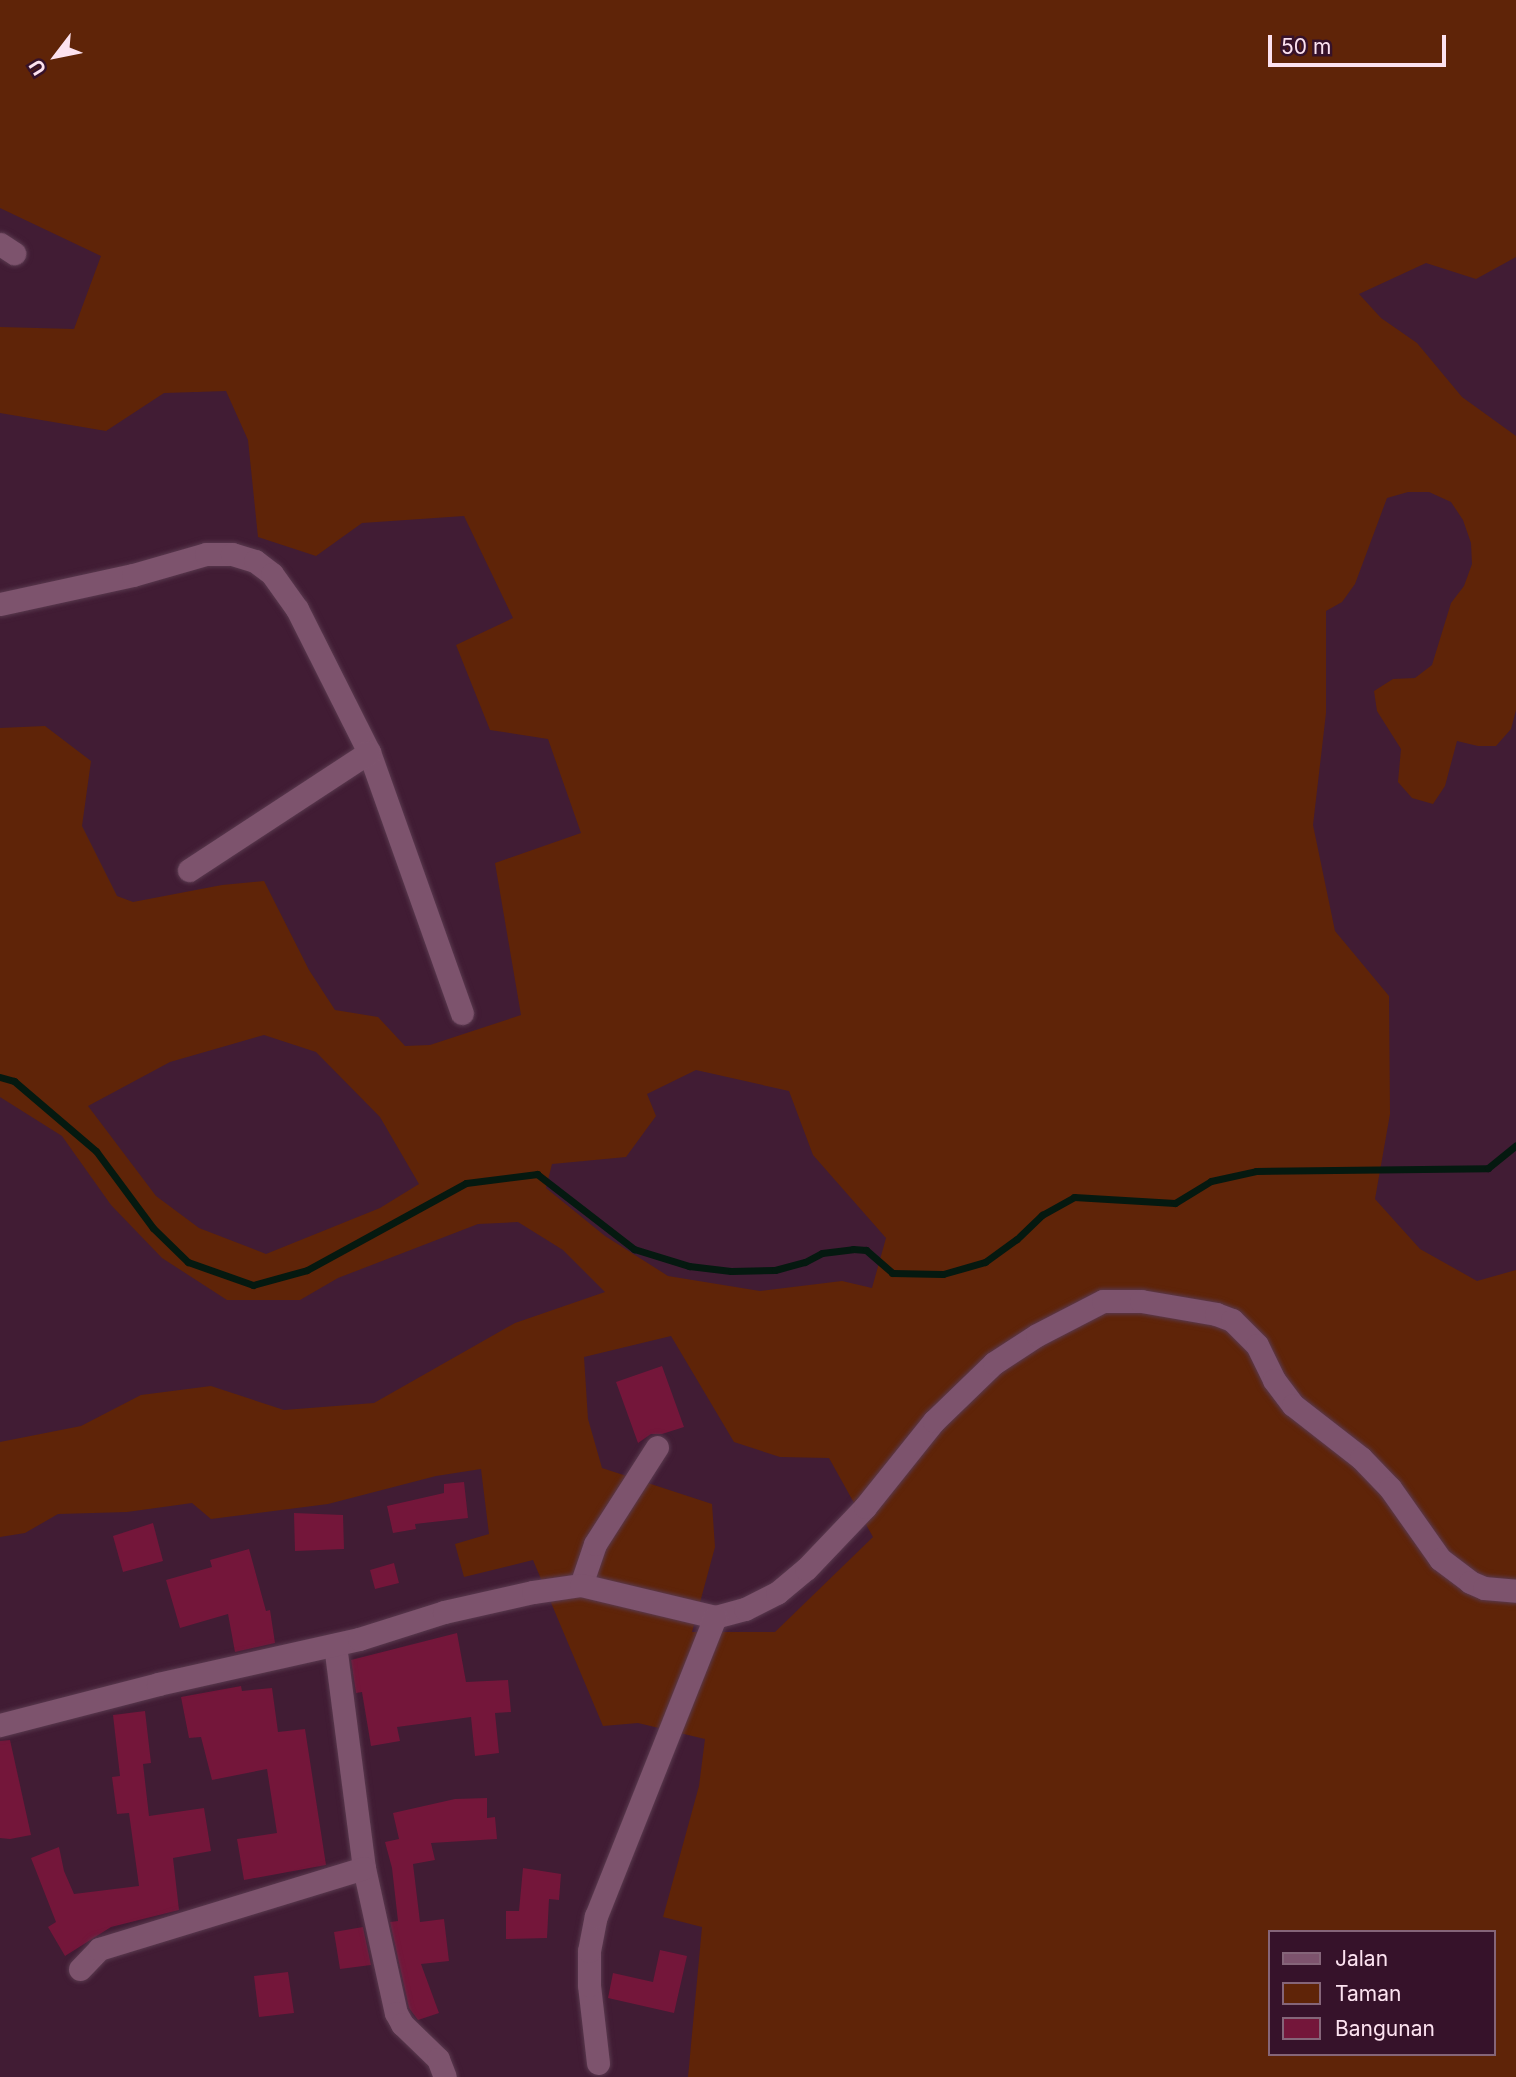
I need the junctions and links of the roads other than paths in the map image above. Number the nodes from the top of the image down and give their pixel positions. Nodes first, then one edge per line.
1 (0, 604) edge
2 (369, 752) junction
3 (189, 870) dead end
4 (462, 1013) dead end
5 (657, 1447) dead end
6 (581, 1586) junction
7 (1516, 1591) edge
8 (715, 1617) junction
9 (335, 1645) junction
10 (0, 1725) edge
11 (364, 1868) junction
12 (80, 1969) dead end
13 (598, 2063) dead end
14 (445, 2077) edge

1 - 2 street
2 - 3 street
2 - 4 street
5 - 6 street
6 - 8 street
6 - 9 street
7 - 8 street
8 - 13 street
9 - 10 street
9 - 11 street
11 - 12 street
11 - 14 street

